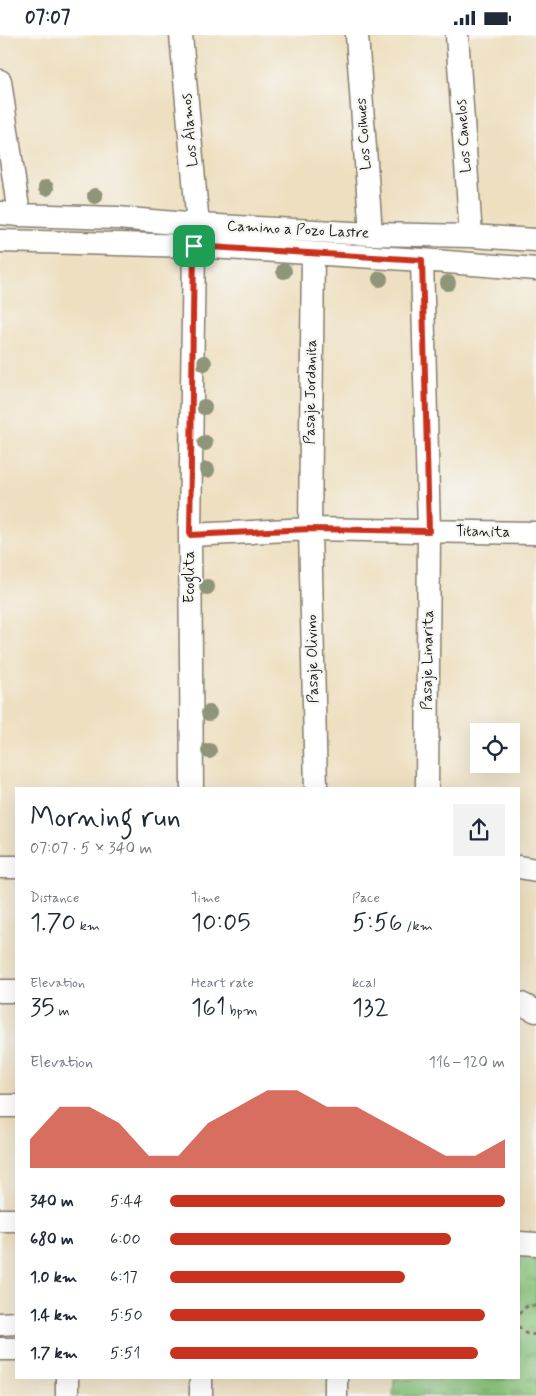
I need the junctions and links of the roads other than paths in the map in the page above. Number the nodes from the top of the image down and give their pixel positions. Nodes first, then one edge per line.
1 (182, 35) edge
2 (357, 35) edge
3 (456, 35) edge
4 (0, 81) edge
5 (9, 214) edge
6 (371, 233) junction
7 (196, 235) junction
8 (471, 236) junction
9 (536, 240) edge
10 (0, 241) edge
11 (313, 254) junction
12 (422, 260) junction
13 (536, 269) edge
14 (310, 529) junction
15 (429, 531) junction
16 (536, 533) edge
17 (190, 535) junction
18 (192, 787) edge
19 (316, 787) edge
20 (427, 787) edge
21 (0, 867) edge
22 (15, 867) edge
23 (520, 867) edge
24 (536, 870) edge
25 (0, 991) edge
26 (15, 991) edge
27 (520, 1003) edge
28 (536, 1011) edge
29 (15, 1106) edge
30 (0, 1107) edge
31 (0, 1220) edge
32 (15, 1220) edge
33 (520, 1243) edge
34 (536, 1244) edge
35 (0, 1323) edge
36 (15, 1323) edge
37 (0, 1349) edge
38 (15, 1349) edge
39 (67, 1379) edge
40 (201, 1379) edge
41 (336, 1379) edge
42 (67, 1396) edge
43 (201, 1396) edge
44 (336, 1396) edge

1 - 7 street, Los Álamos
2 - 6 street, Los Coihues
3 - 8 street, Los Canelos
4 - 5 street
5 - 7 street, Camino a Pozo Lastre
6 - 7 street, Camino a Pozo Lastre
6 - 8 street, Camino a Pozo Lastre
7 - 10 street
7 - 11 street
7 - 17 street, Ecoglita
8 - 9 street, Camino a Pozo Lastre
11 - 12 street
11 - 14 street, Pasaje Jordanita
12 - 13 street
12 - 15 street, Pasaje Linarita
14 - 15 street, Titanita
14 - 17 street, Titanita
14 - 19 street, Pasaje Olivino
15 - 16 street, Titanita
15 - 20 street, Pasaje Linarita
17 - 18 street, Ecoglita
21 - 22 street
23 - 24 street
25 - 26 street
27 - 28 street
29 - 30 street
31 - 32 street
33 - 34 street
35 - 36 street
37 - 38 street
39 - 42 street
40 - 43 street
41 - 44 street

